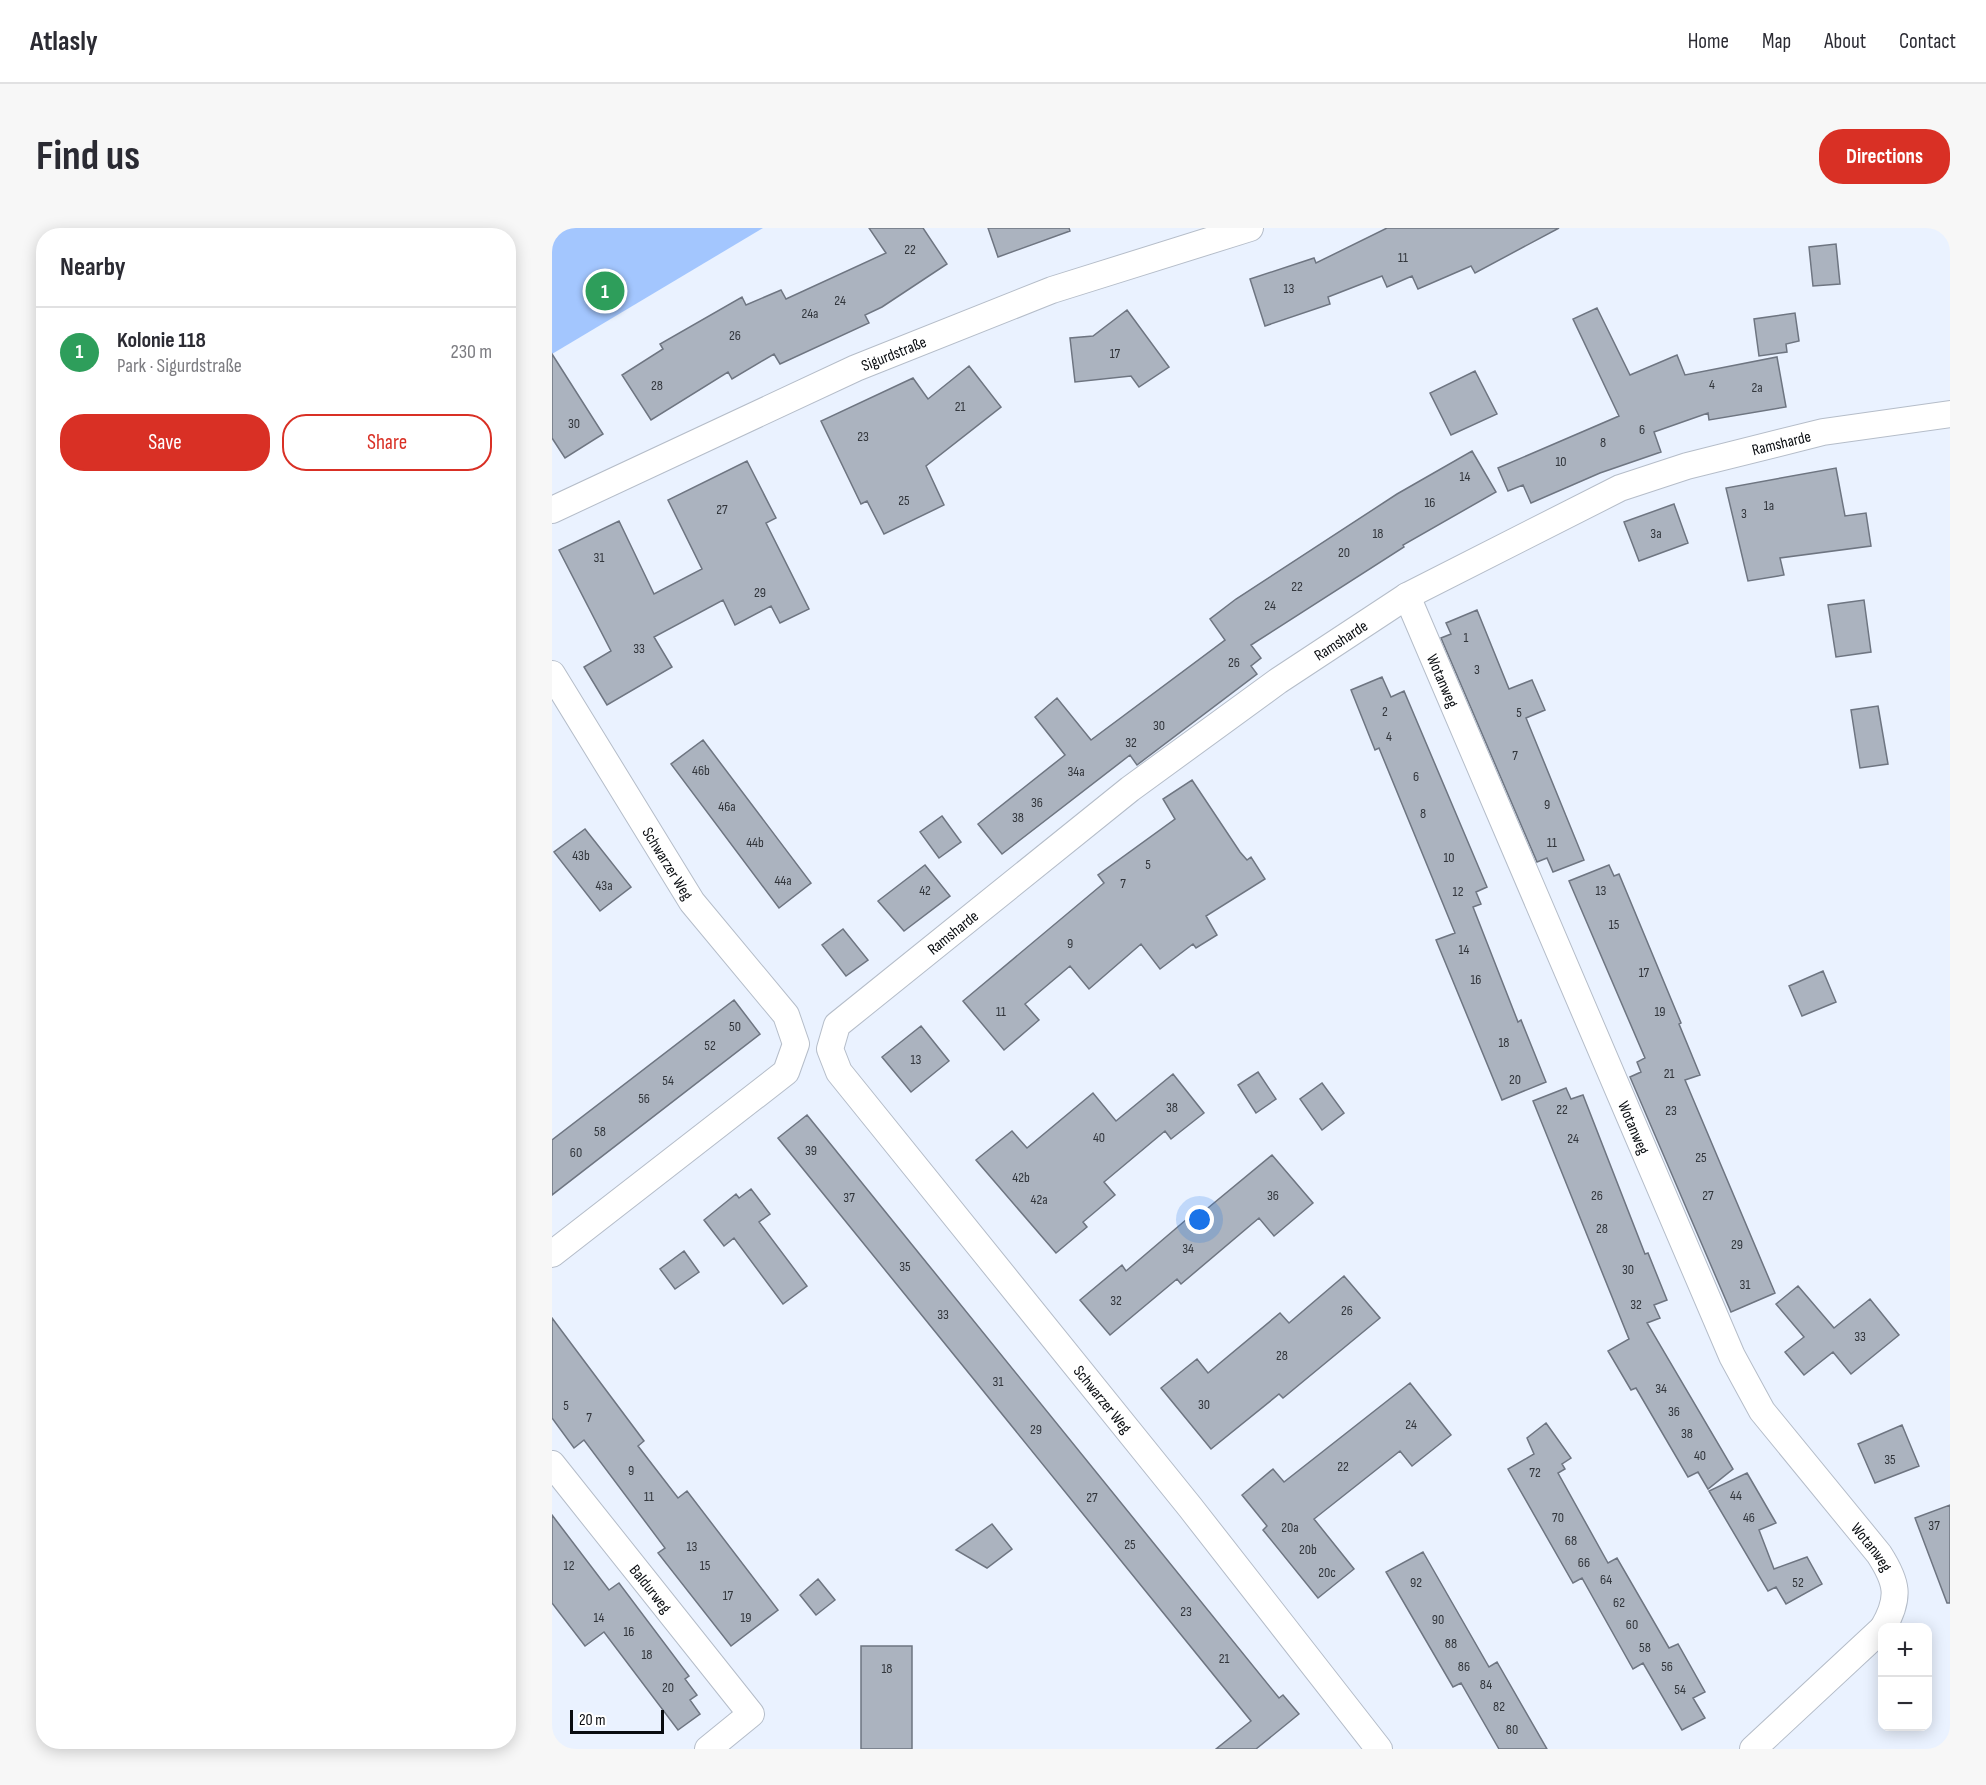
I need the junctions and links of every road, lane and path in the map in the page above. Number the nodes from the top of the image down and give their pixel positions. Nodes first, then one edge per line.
1 (1250, 228) edge
2 (1950, 414) edge
3 (552, 510) edge
4 (1407, 596) junction
5 (552, 674) edge
6 (830, 1049) joint
7 (552, 1254) edge
8 (552, 1464) edge
9 (1886, 1623) edge
10 (1878, 1633) edge
11 (708, 1749) edge
12 (1379, 1749) edge
13 (1753, 1749) edge

1 - 3 street, Sigurdstraße
2 - 4 street, Ramsharde
4 - 6 street, Ramsharde
4 - 9 street, Wotanweg
5 - 7 street, Schwarzer Weg
6 - 12 street, Schwarzer Weg
8 - 11 street, Baldurweg
10 - 13 street, Wotanweg

